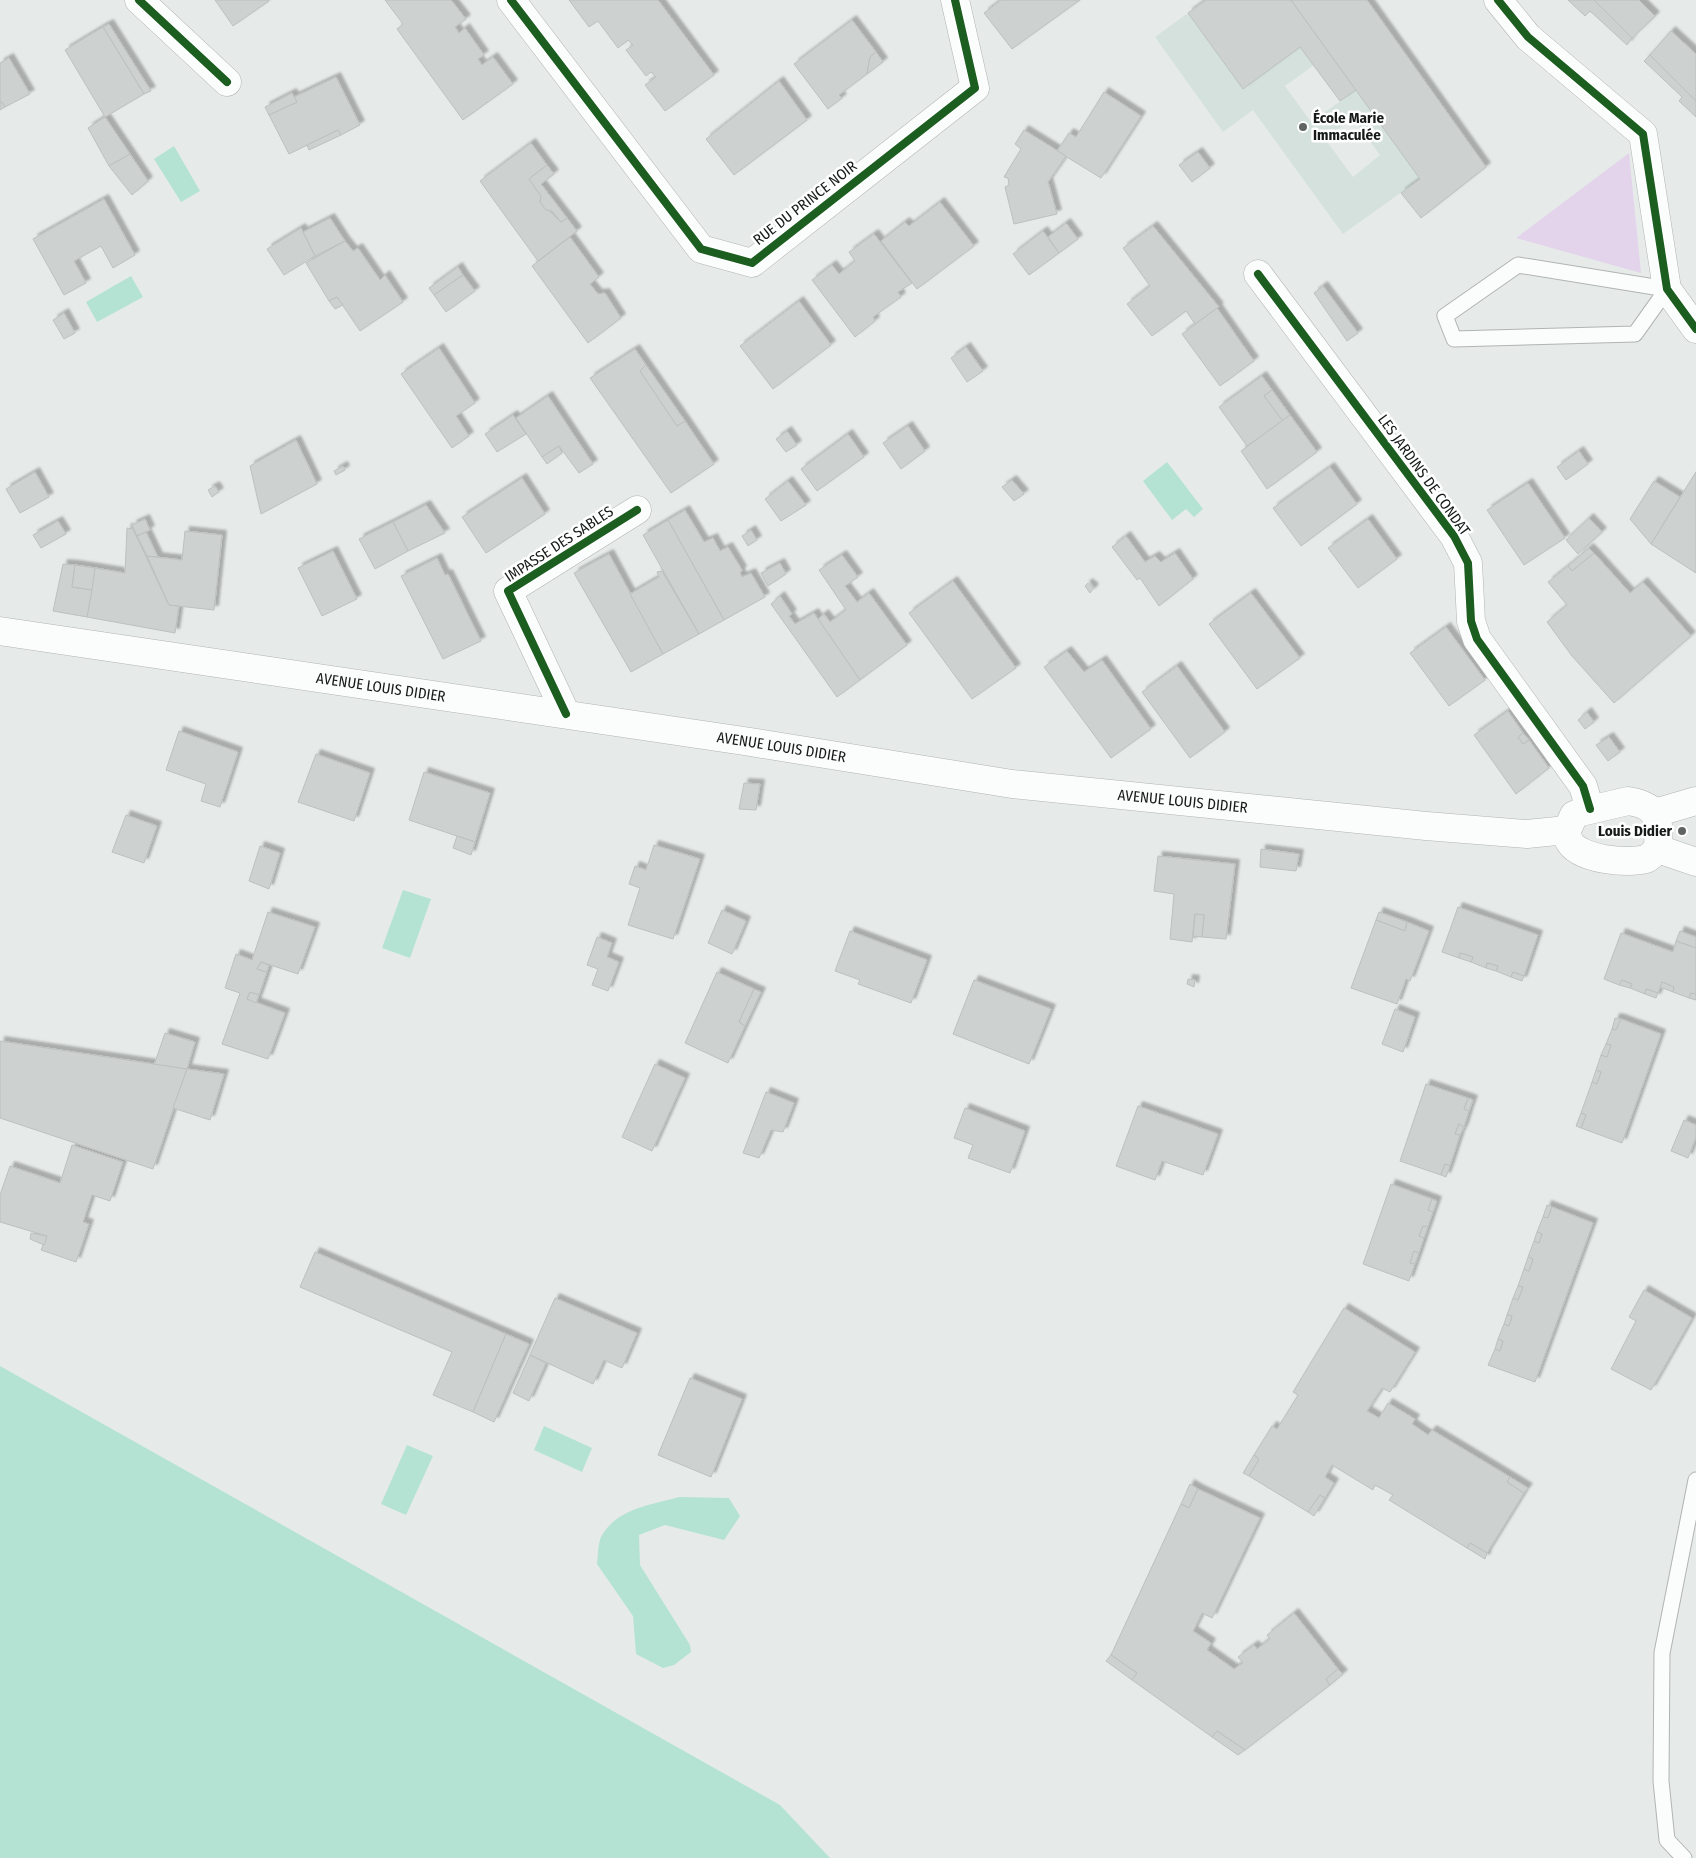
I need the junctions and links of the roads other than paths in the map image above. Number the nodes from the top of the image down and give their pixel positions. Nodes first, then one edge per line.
1 (139, 0) edge
2 (511, 0) edge
3 (955, 0) edge
4 (1498, 0) edge
5 (227, 82) dead end
6 (1258, 274) dead end
7 (1667, 289) junction
8 (1696, 330) edge
9 (637, 510) dead end
10 (0, 631) edge
11 (566, 714) junction
12 (1696, 801) edge
13 (1590, 808) junction
14 (1655, 813) junction
15 (1567, 830) junction
16 (1658, 849) junction
17 (1696, 862) edge
18 (1696, 1480) edge
19 (1684, 1858) edge

1 - 5 street
2 - 3 street, RUE DU PRINCE NOIR
4 - 7 street
6 - 13 street, LES JARDINS DE CONDAT
7 - 7 lane
7 - 8 street
9 - 11 street, IMPASSE DES SABLES
10 - 11 street, AVENUE LOUIS DIDIER
11 - 15 street, AVENUE LOUIS DIDIER
12 - 14 street
13 - 14 street
13 - 15 street
14 - 16 street
15 - 16 street
16 - 17 street
18 - 19 lane

